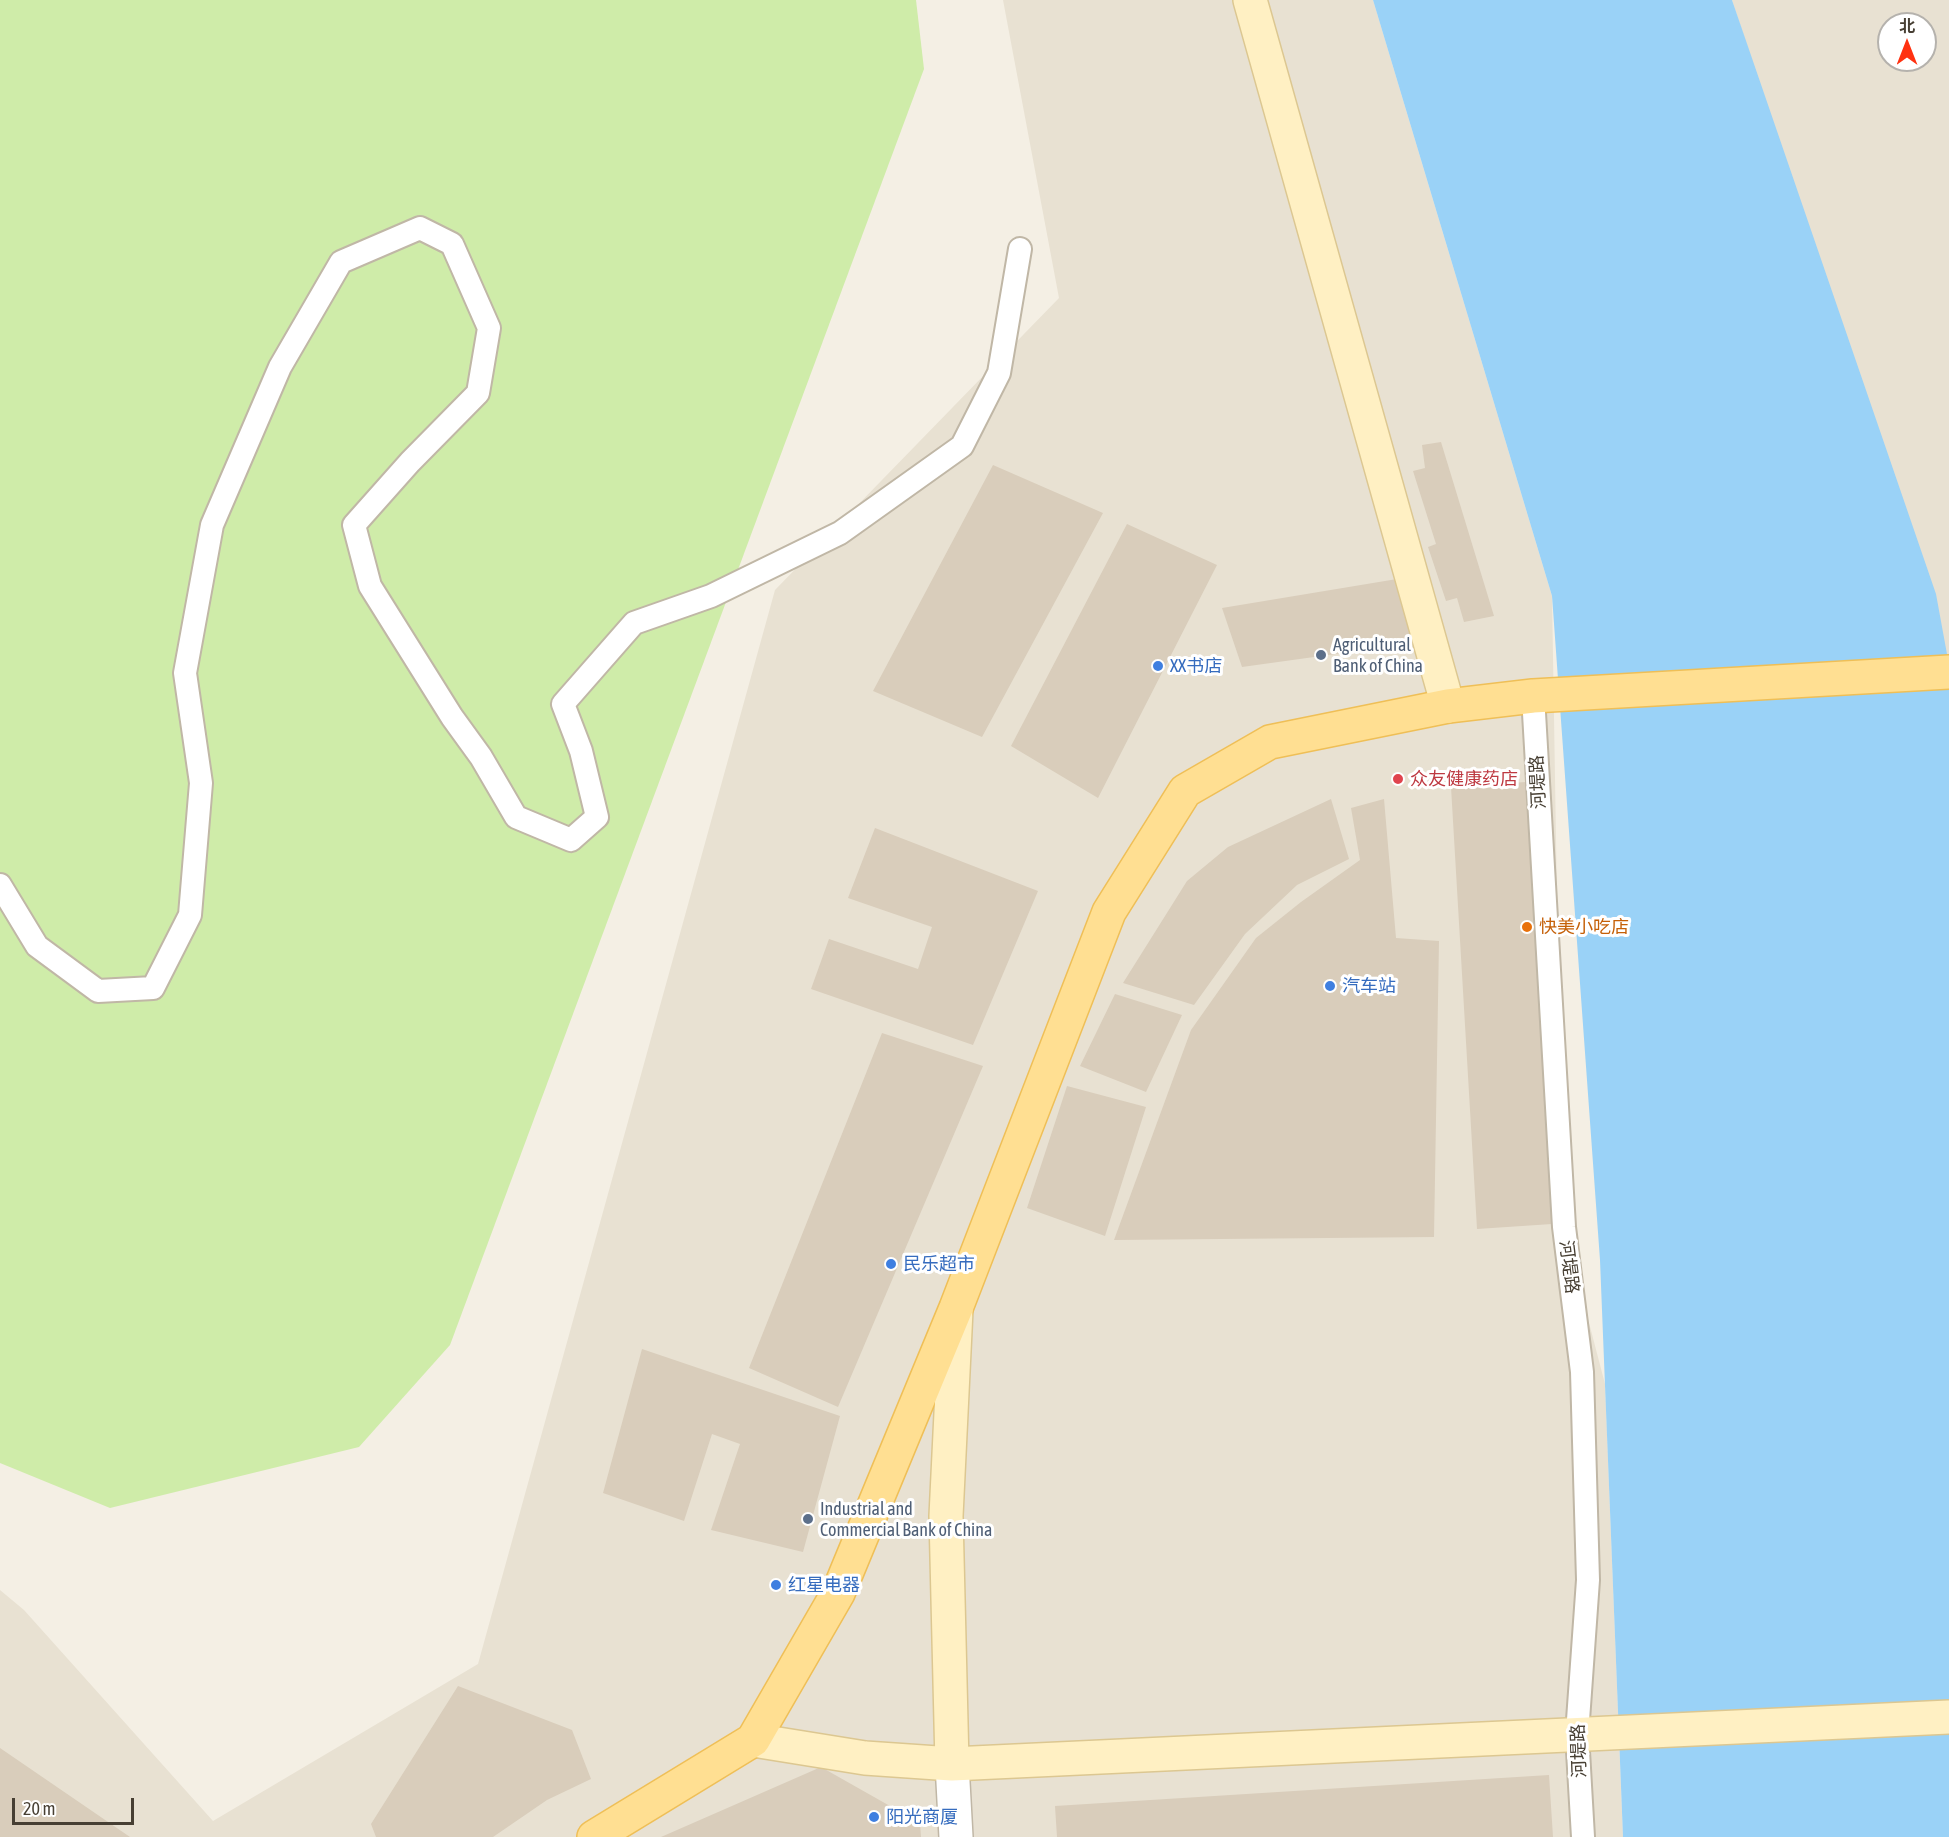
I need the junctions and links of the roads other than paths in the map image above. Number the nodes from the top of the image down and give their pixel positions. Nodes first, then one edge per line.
1 (1250, 0) edge
2 (1020, 249) dead end
3 (1949, 672) edge
4 (1533, 696) junction
5 (1448, 706) junction
6 (0, 885) edge
7 (956, 1308) junction
8 (1949, 1717) edge
9 (1577, 1734) junction
10 (753, 1740) junction
11 (952, 1764) junction
12 (594, 1837) edge
13 (956, 1837) edge
14 (1583, 1837) edge

1 - 5 street
2 - 6 lane
3 - 4 main road
4 - 5 main road
4 - 9 lane, 河堤路
5 - 7 main road
7 - 10 main road
7 - 11 street
8 - 9 street
9 - 11 street
9 - 14 lane, 河堤路
10 - 11 street
10 - 12 main road
11 - 13 street

